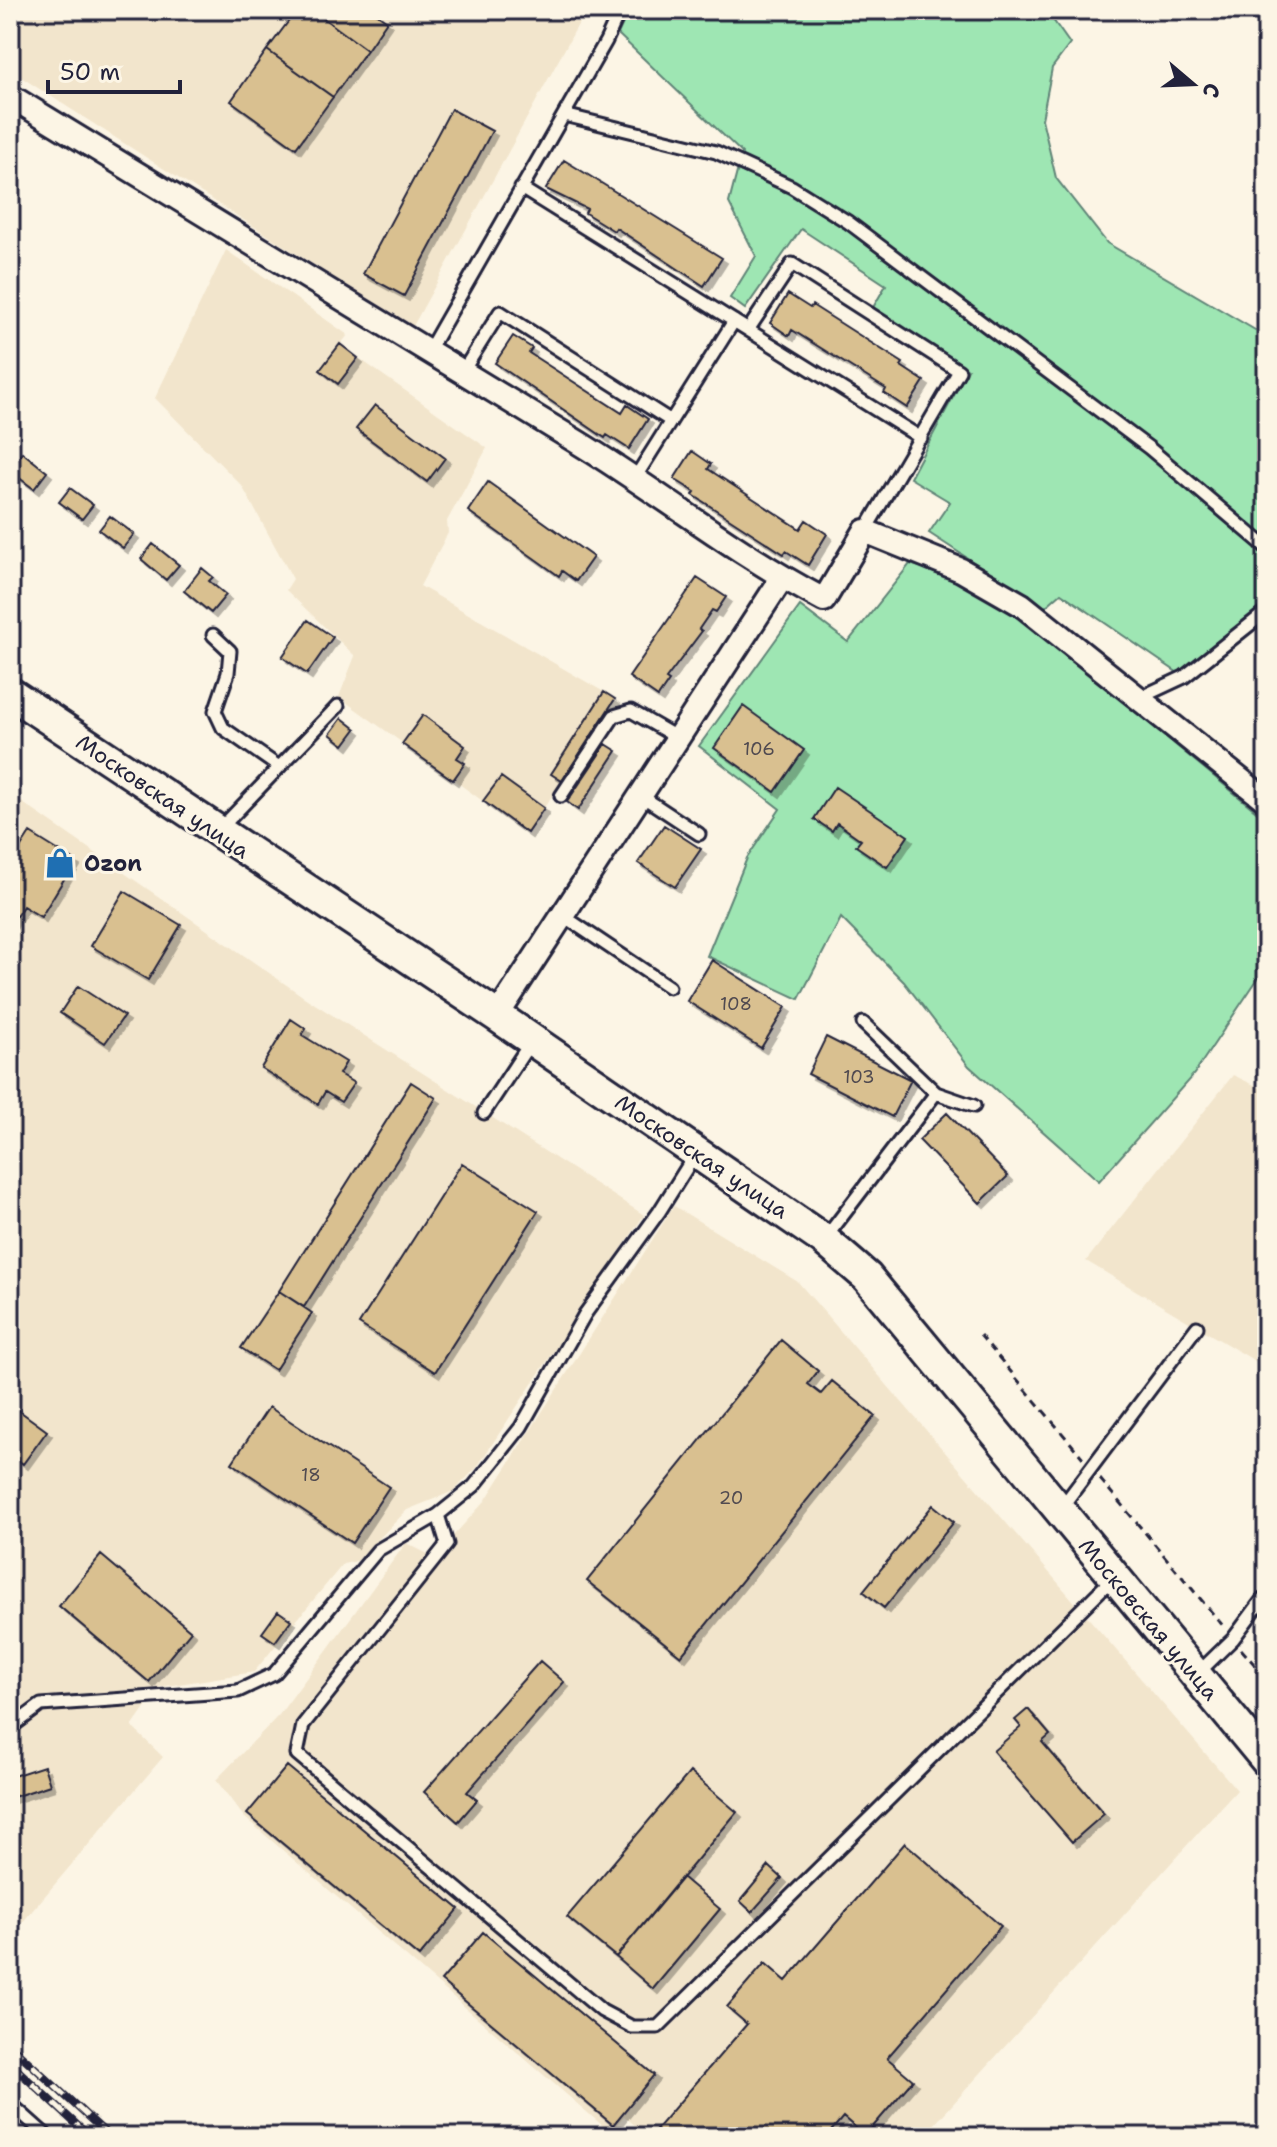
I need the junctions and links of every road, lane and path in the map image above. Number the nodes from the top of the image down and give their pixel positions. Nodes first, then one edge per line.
1 (620, 10) edge
2 (10, 96) edge
3 (564, 115) junction
4 (521, 188) junction
5 (734, 321) junction
6 (748, 330) junction
7 (429, 350) junction
8 (463, 371) junction
9 (671, 421) junction
10 (921, 438) junction
11 (635, 478) junction
12 (865, 531) junction
13 (1267, 548) edge
14 (782, 578) junction
15 (1267, 611) edge
16 (213, 635) dead end
17 (10, 693) edge
18 (1138, 699) junction
19 (338, 706) dead end
20 (676, 737) junction
21 (279, 767) junction
22 (639, 795) junction
23 (561, 796) dead end
24 (1267, 801) edge
25 (217, 831) junction
26 (699, 834) dead end
27 (562, 915) junction
28 (669, 987) dead end
29 (497, 1016) junction
30 (863, 1023) dead end
31 (532, 1040) junction
32 (936, 1093) junction
33 (974, 1106) dead end
34 (484, 1113) dead end
35 (696, 1152) junction
36 (824, 1240) junction
37 (1197, 1327) dead end
38 (980, 1335) dead end
39 (1092, 1469) junction
40 (1059, 1512) junction
41 (438, 1515) junction
42 (1113, 1577) junction
43 (1262, 1600) dead end
44 (1233, 1639) junction
45 (1195, 1675) junction
46 (1267, 1679) edge
47 (10, 1728) edge
48 (1267, 1761) edge
49 (10, 2103) edge
50 (48, 2137) edge

1 - 3 lane
2 - 7 street
3 - 4 lane
3 - 13 lane
4 - 5 lane
4 - 7 lane
5 - 6 lane
5 - 9 lane
6 - 10 lane
6 - 10 lane
7 - 8 street
8 - 9 lane
8 - 11 street
9 - 11 lane
10 - 12 lane
11 - 14 street
12 - 14 street
12 - 18 street
14 - 20 street
15 - 18 lane
16 - 21 lane
17 - 25 main road, Московская улица
18 - 24 street
19 - 21 lane
20 - 22 street
20 - 23 lane
21 - 25 lane
22 - 26 lane
22 - 27 street
25 - 29 main road, Московская улица
27 - 28 lane
27 - 29 street
29 - 31 main road, Московская улица
30 - 32 lane
31 - 34 lane
31 - 35 main road, Московская улица
32 - 33 lane
32 - 36 lane
35 - 36 main road, Московская улица
35 - 41 lane
36 - 40 main road, Московская улица
37 - 39 lane
38 - 39 path
39 - 40 lane
39 - 44 path
40 - 42 main road, Московская улица
41 - 42 lane
41 - 47 lane
42 - 45 main road, Московская улица
43 - 44 lane
44 - 45 lane
44 - 46 path
45 - 48 main road, Московская улица
49 - 50 lane

